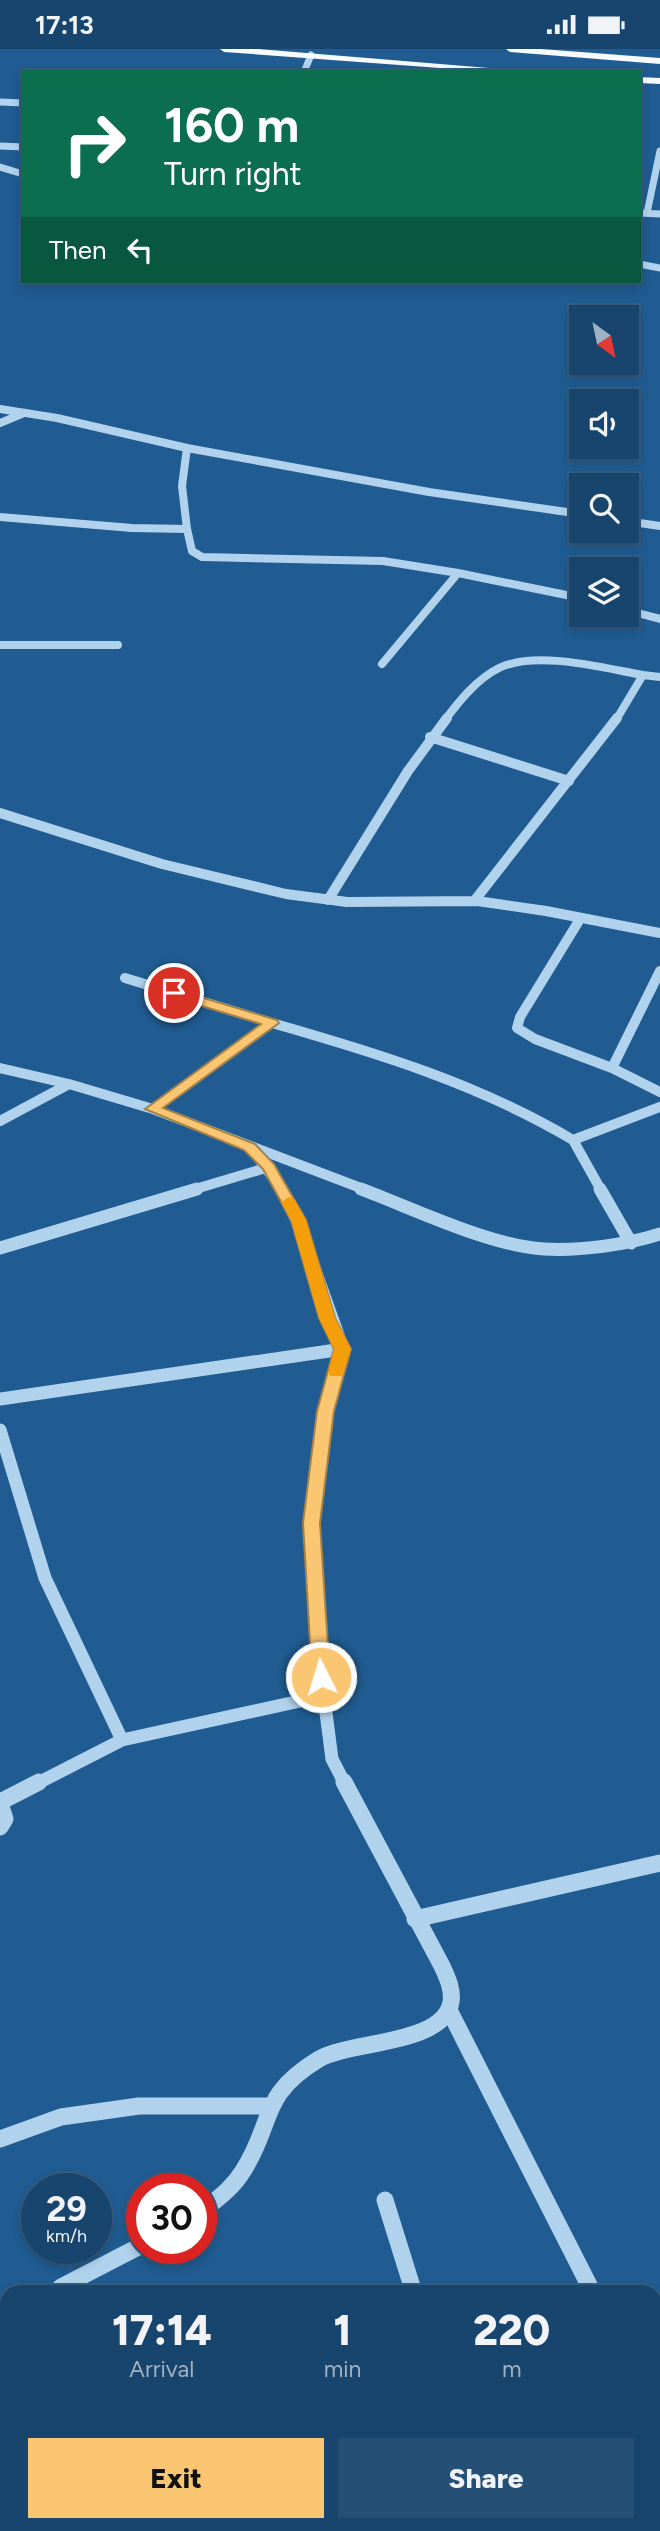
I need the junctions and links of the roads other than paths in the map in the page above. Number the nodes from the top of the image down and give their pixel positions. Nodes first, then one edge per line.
1 (224, 49) edge
2 (510, 49) edge
3 (536, 50) edge
4 (311, 55) junction
5 (660, 61) edge
6 (466, 69) edge
7 (305, 70) edge
8 (488, 70) edge
9 (641, 80) edge
10 (660, 81) edge
11 (0, 102) edge
12 (21, 103) edge
13 (0, 146) edge
14 (21, 147) edge
15 (660, 151) edge
16 (0, 167) edge
17 (21, 173) edge
18 (643, 213) edge
19 (660, 214) edge
20 (641, 264) edge
21 (660, 268) edge
22 (0, 409) edge
23 (25, 413) junction
24 (0, 423) edge
25 (187, 448) junction
26 (569, 512) edge
27 (0, 517) edge
28 (639, 523) edge
29 (660, 526) edge
30 (187, 529) junction
31 (458, 573) junction
32 (569, 596) edge
33 (639, 613) edge
34 (660, 619) edge
35 (0, 645) edge
36 (118, 645) dead end
37 (382, 664) dead end
38 (643, 675) junction
39 (660, 677) edge
40 (430, 737) junction
41 (569, 781) junction
42 (0, 813) edge
43 (328, 900) junction
44 (475, 900) junction
45 (580, 919) junction
46 (660, 933) edge
47 (660, 971) edge
48 (125, 978) dead end
49 (272, 1023) junction
50 (0, 1068) edge
51 (612, 1068) junction
52 (69, 1084) junction
53 (660, 1092) edge
54 (660, 1107) edge
55 (153, 1109) junction
56 (0, 1121) edge
57 (573, 1140) junction
58 (250, 1147) junction
59 (269, 1167) junction
60 (660, 1234) edge
61 (631, 1243) junction
62 (0, 1248) edge
63 (343, 1349) junction
64 (0, 1399) edge
65 (0, 1430) edge
66 (323, 1696) junction
67 (122, 1740) junction
68 (0, 1803) edge
69 (0, 1826) edge
70 (660, 1863) edge
71 (415, 1919) junction
72 (449, 2010) junction
73 (268, 2106) junction
74 (0, 2139) edge
75 (217, 2198) edge
76 (385, 2200) dead end
77 (126, 2253) edge
78 (65, 2285) edge
79 (412, 2285) edge
80 (589, 2285) edge

1 - 4 main road
2 - 3 main road
3 - 5 main road
4 - 6 main road
4 - 7 street
6 - 8 main road
9 - 10 main road
11 - 12 street
13 - 14 street
15 - 18 street
16 - 17 street
18 - 19 street
20 - 21 street
22 - 23 street
23 - 24 street
23 - 25 street
25 - 26 street
25 - 30 street
27 - 30 street
28 - 29 street
30 - 31 street
31 - 32 street
31 - 37 street
33 - 34 street
35 - 36 street
38 - 39 street
38 - 40 street
38 - 41 street
40 - 41 street
40 - 43 street
41 - 44 street
42 - 43 street
43 - 44 street
44 - 45 street
45 - 46 street
45 - 51 street
47 - 51 street
48 - 49 street
49 - 55 street
49 - 57 street
50 - 52 street
51 - 53 street
52 - 55 street
52 - 56 street
54 - 57 street
55 - 58 street
57 - 61 street
58 - 59 street
58 - 61 street
59 - 62 street
59 - 63 street
60 - 61 street
63 - 64 street
63 - 66 street
65 - 67 street
66 - 67 street
66 - 71 street
67 - 68 street
68 - 69 street
70 - 71 street
71 - 72 street
72 - 73 street
72 - 80 street
73 - 74 street
73 - 75 street
76 - 79 street
77 - 78 street

